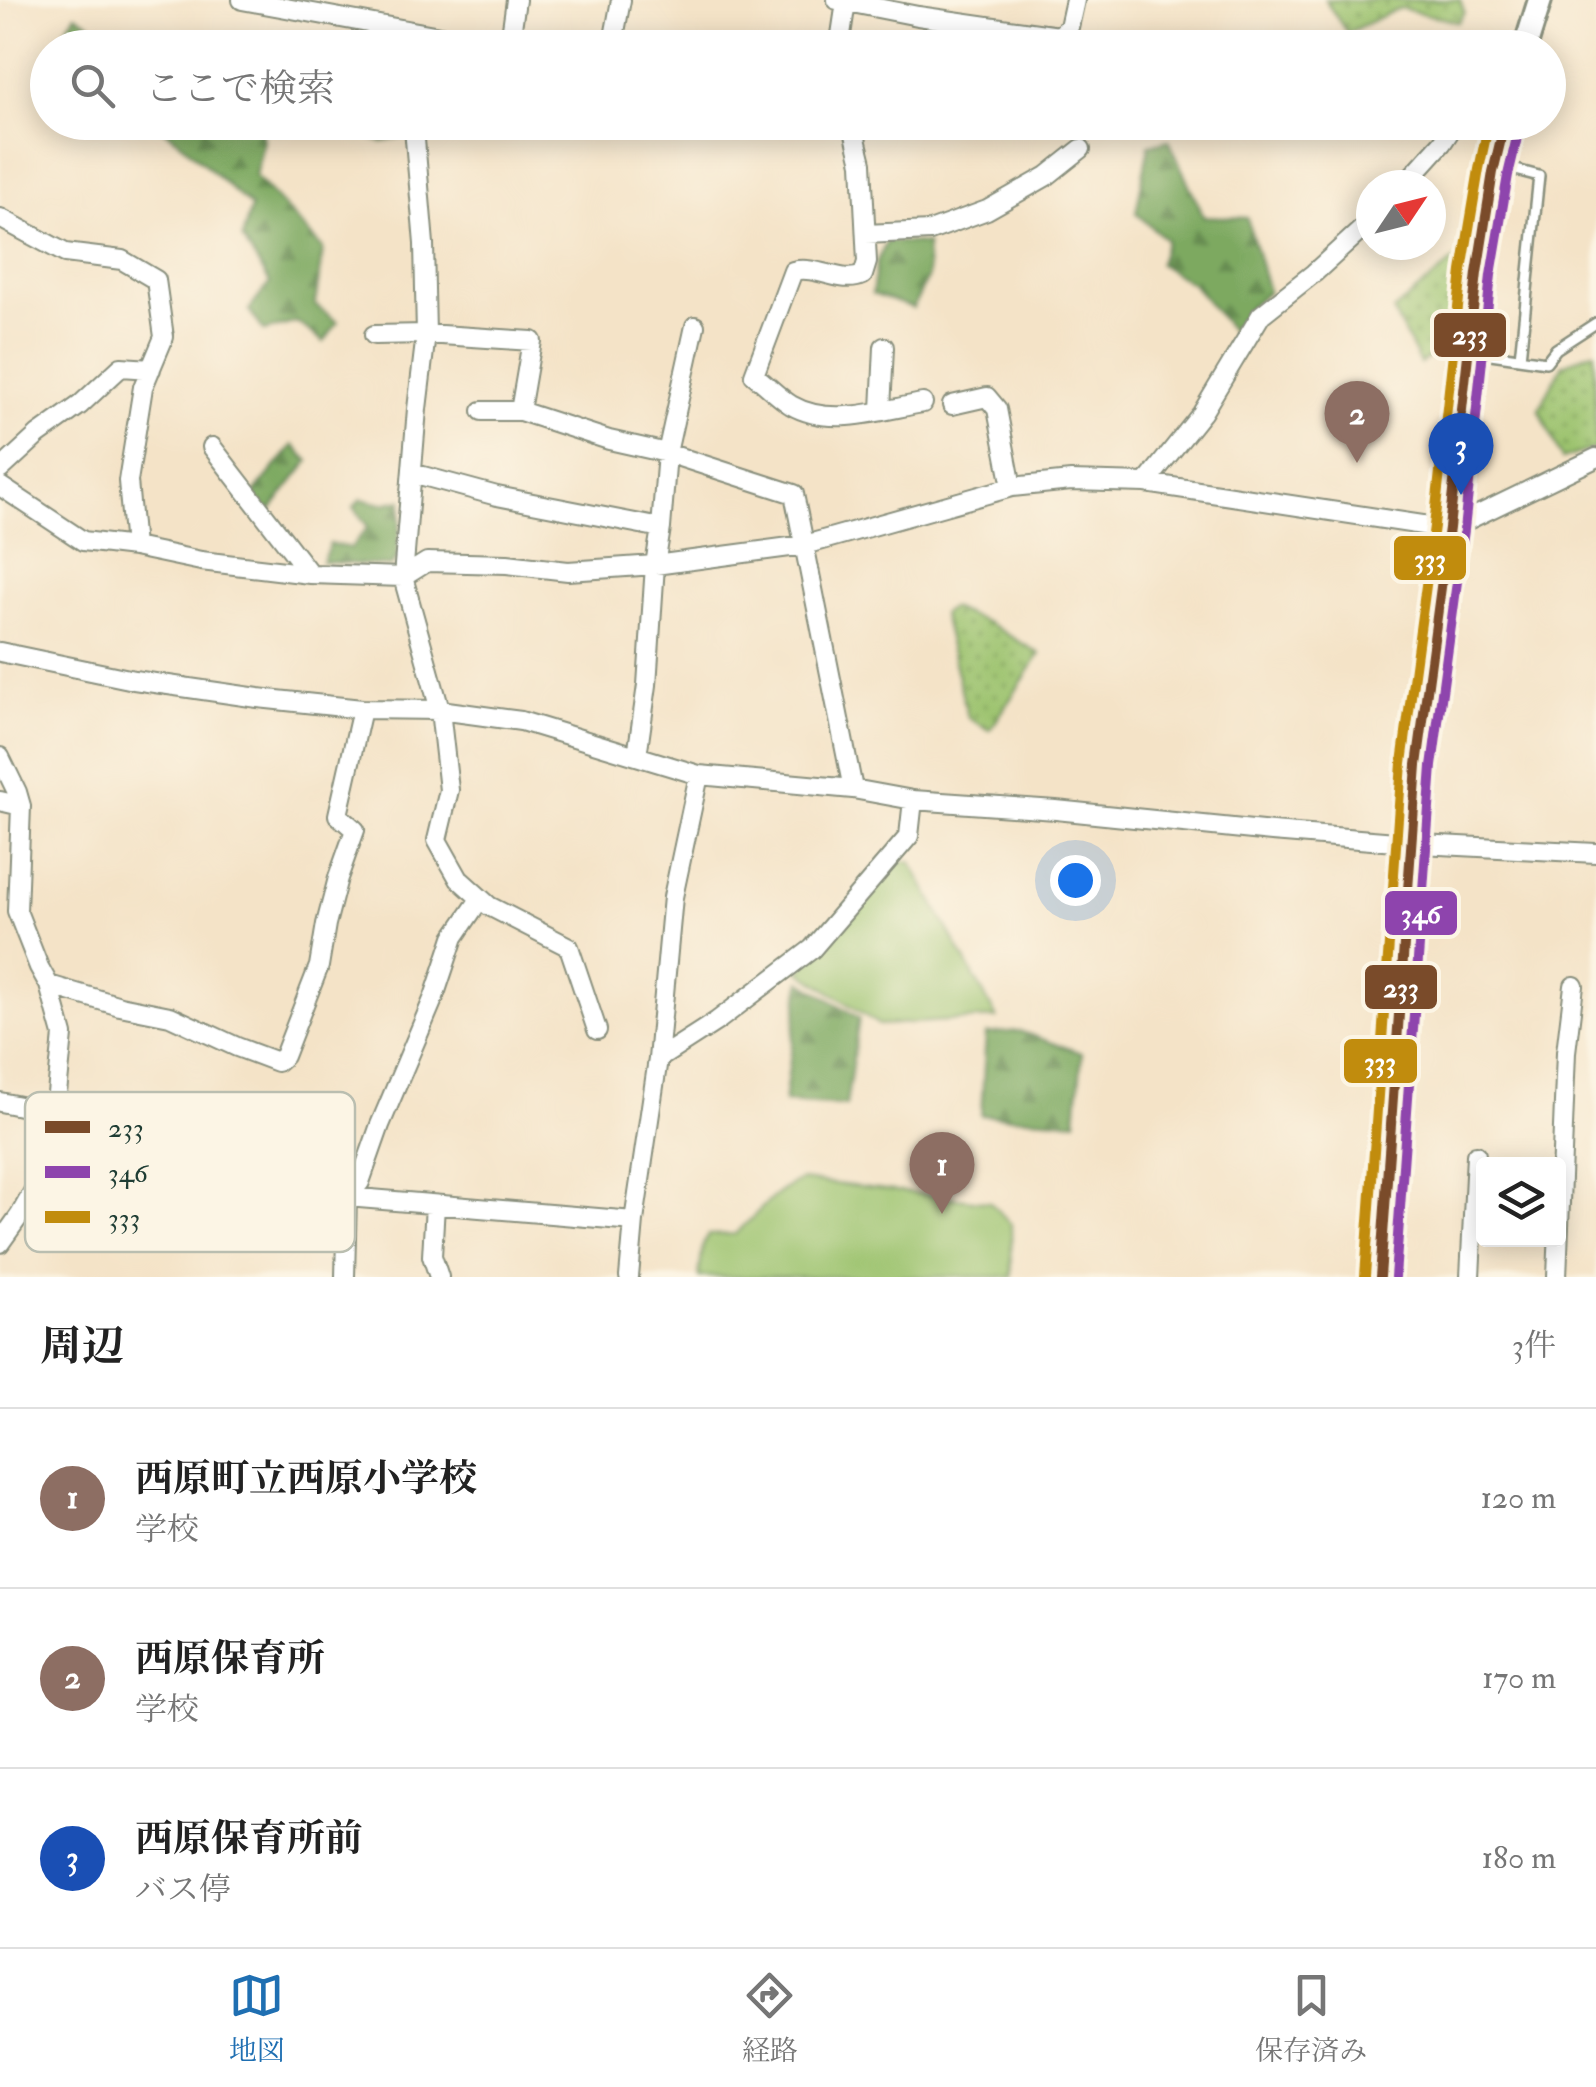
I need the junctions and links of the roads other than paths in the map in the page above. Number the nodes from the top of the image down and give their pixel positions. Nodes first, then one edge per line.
1 (242, 0) edge
2 (516, 0) edge
3 (621, 0) edge
4 (1075, 0) edge
5 (1540, 0) edge
6 (842, 1) edge
7 (344, 9) edge
8 (420, 30) edge
9 (512, 30) edge
10 (615, 30) edge
11 (840, 30) edge
12 (1016, 30) edge
13 (1066, 30) edge
14 (1528, 30) edge
15 (415, 140) edge
16 (856, 140) edge
17 (1444, 140) edge
18 (1501, 140) edge
19 (1081, 149) dead end
20 (1494, 165) junction
21 (1418, 170) edge
22 (0, 218) edge
23 (866, 234) junction
24 (1356, 235) edge
25 (1596, 322) edge
26 (695, 326) dead end
27 (426, 334) junction
28 (374, 335) dead end
29 (884, 346) dead end
30 (1467, 351) junction
31 (1520, 358) junction
32 (151, 369) junction
33 (923, 403) dead end
34 (952, 405) dead end
35 (881, 410) junction
36 (482, 411) dead end
37 (520, 412) junction
38 (212, 447) dead end
39 (668, 453) junction
40 (1596, 458) edge
41 (0, 470) edge
42 (412, 473) junction
43 (1146, 484) junction
44 (0, 486) edge
45 (1012, 487) junction
46 (661, 528) junction
47 (1448, 529) junction
48 (805, 545) junction
49 (134, 546) junction
50 (655, 565) junction
51 (310, 574) junction
52 (403, 577) junction
53 (0, 652) edge
54 (362, 709) junction
55 (440, 710) junction
56 (0, 756) edge
57 (636, 756) junction
58 (699, 775) junction
59 (853, 789) junction
60 (913, 800) junction
61 (0, 801) edge
62 (21, 806) junction
63 (1412, 844) junction
64 (1596, 853) edge
65 (480, 898) junction
66 (49, 985) junction
67 (1574, 986) dead end
68 (597, 1030) dead end
69 (658, 1060) junction
70 (57, 1092) edge
71 (0, 1102) edge
72 (25, 1107) edge
73 (1476, 1154) dead end
74 (355, 1188) edge
75 (355, 1199) edge
76 (436, 1205) junction
77 (25, 1206) edge
78 (634, 1221) junction
79 (0, 1243) edge
80 (344, 1252) edge
81 (346, 1277) edge
82 (439, 1277) edge
83 (628, 1277) edge
84 (1380, 1277) edge
85 (1470, 1277) edge
86 (1558, 1277) edge

1 - 7 street
2 - 9 street
3 - 10 street
4 - 13 street
5 - 14 street
6 - 11 street
6 - 12 street
7 - 8 street
15 - 27 street
16 - 23 street
17 - 21 street
18 - 20 street
19 - 23 street
20 - 30 street
20 - 31 lane
22 - 32 street
23 - 35 street
24 - 43 street
25 - 31 lane
26 - 39 street
27 - 28 street
27 - 37 street
27 - 42 street
29 - 35 street
30 - 31 lane
30 - 47 street
32 - 41 street
32 - 49 street
33 - 35 street
34 - 45 street
36 - 37 street
37 - 39 street
38 - 51 street
39 - 46 street
39 - 48 street
40 - 47 street
42 - 46 street
42 - 52 street
43 - 45 street
43 - 47 street
44 - 49 street
45 - 48 street
46 - 50 street
47 - 63 street
48 - 50 street
48 - 59 street
49 - 51 street
50 - 52 street
50 - 57 street
51 - 52 street
52 - 55 street
53 - 54 street
54 - 55 street
54 - 66 street
55 - 57 street
55 - 65 street
56 - 62 street
57 - 58 street
58 - 59 street
58 - 69 street
59 - 60 street
60 - 63 street
60 - 69 street
61 - 62 street
62 - 66 street
63 - 64 street
63 - 84 street
65 - 68 street
65 - 74 street
66 - 70 street
67 - 86 street
69 - 78 street
71 - 72 street
73 - 85 street
75 - 76 street
76 - 78 street
76 - 82 street
77 - 79 street
78 - 83 street
80 - 81 street

